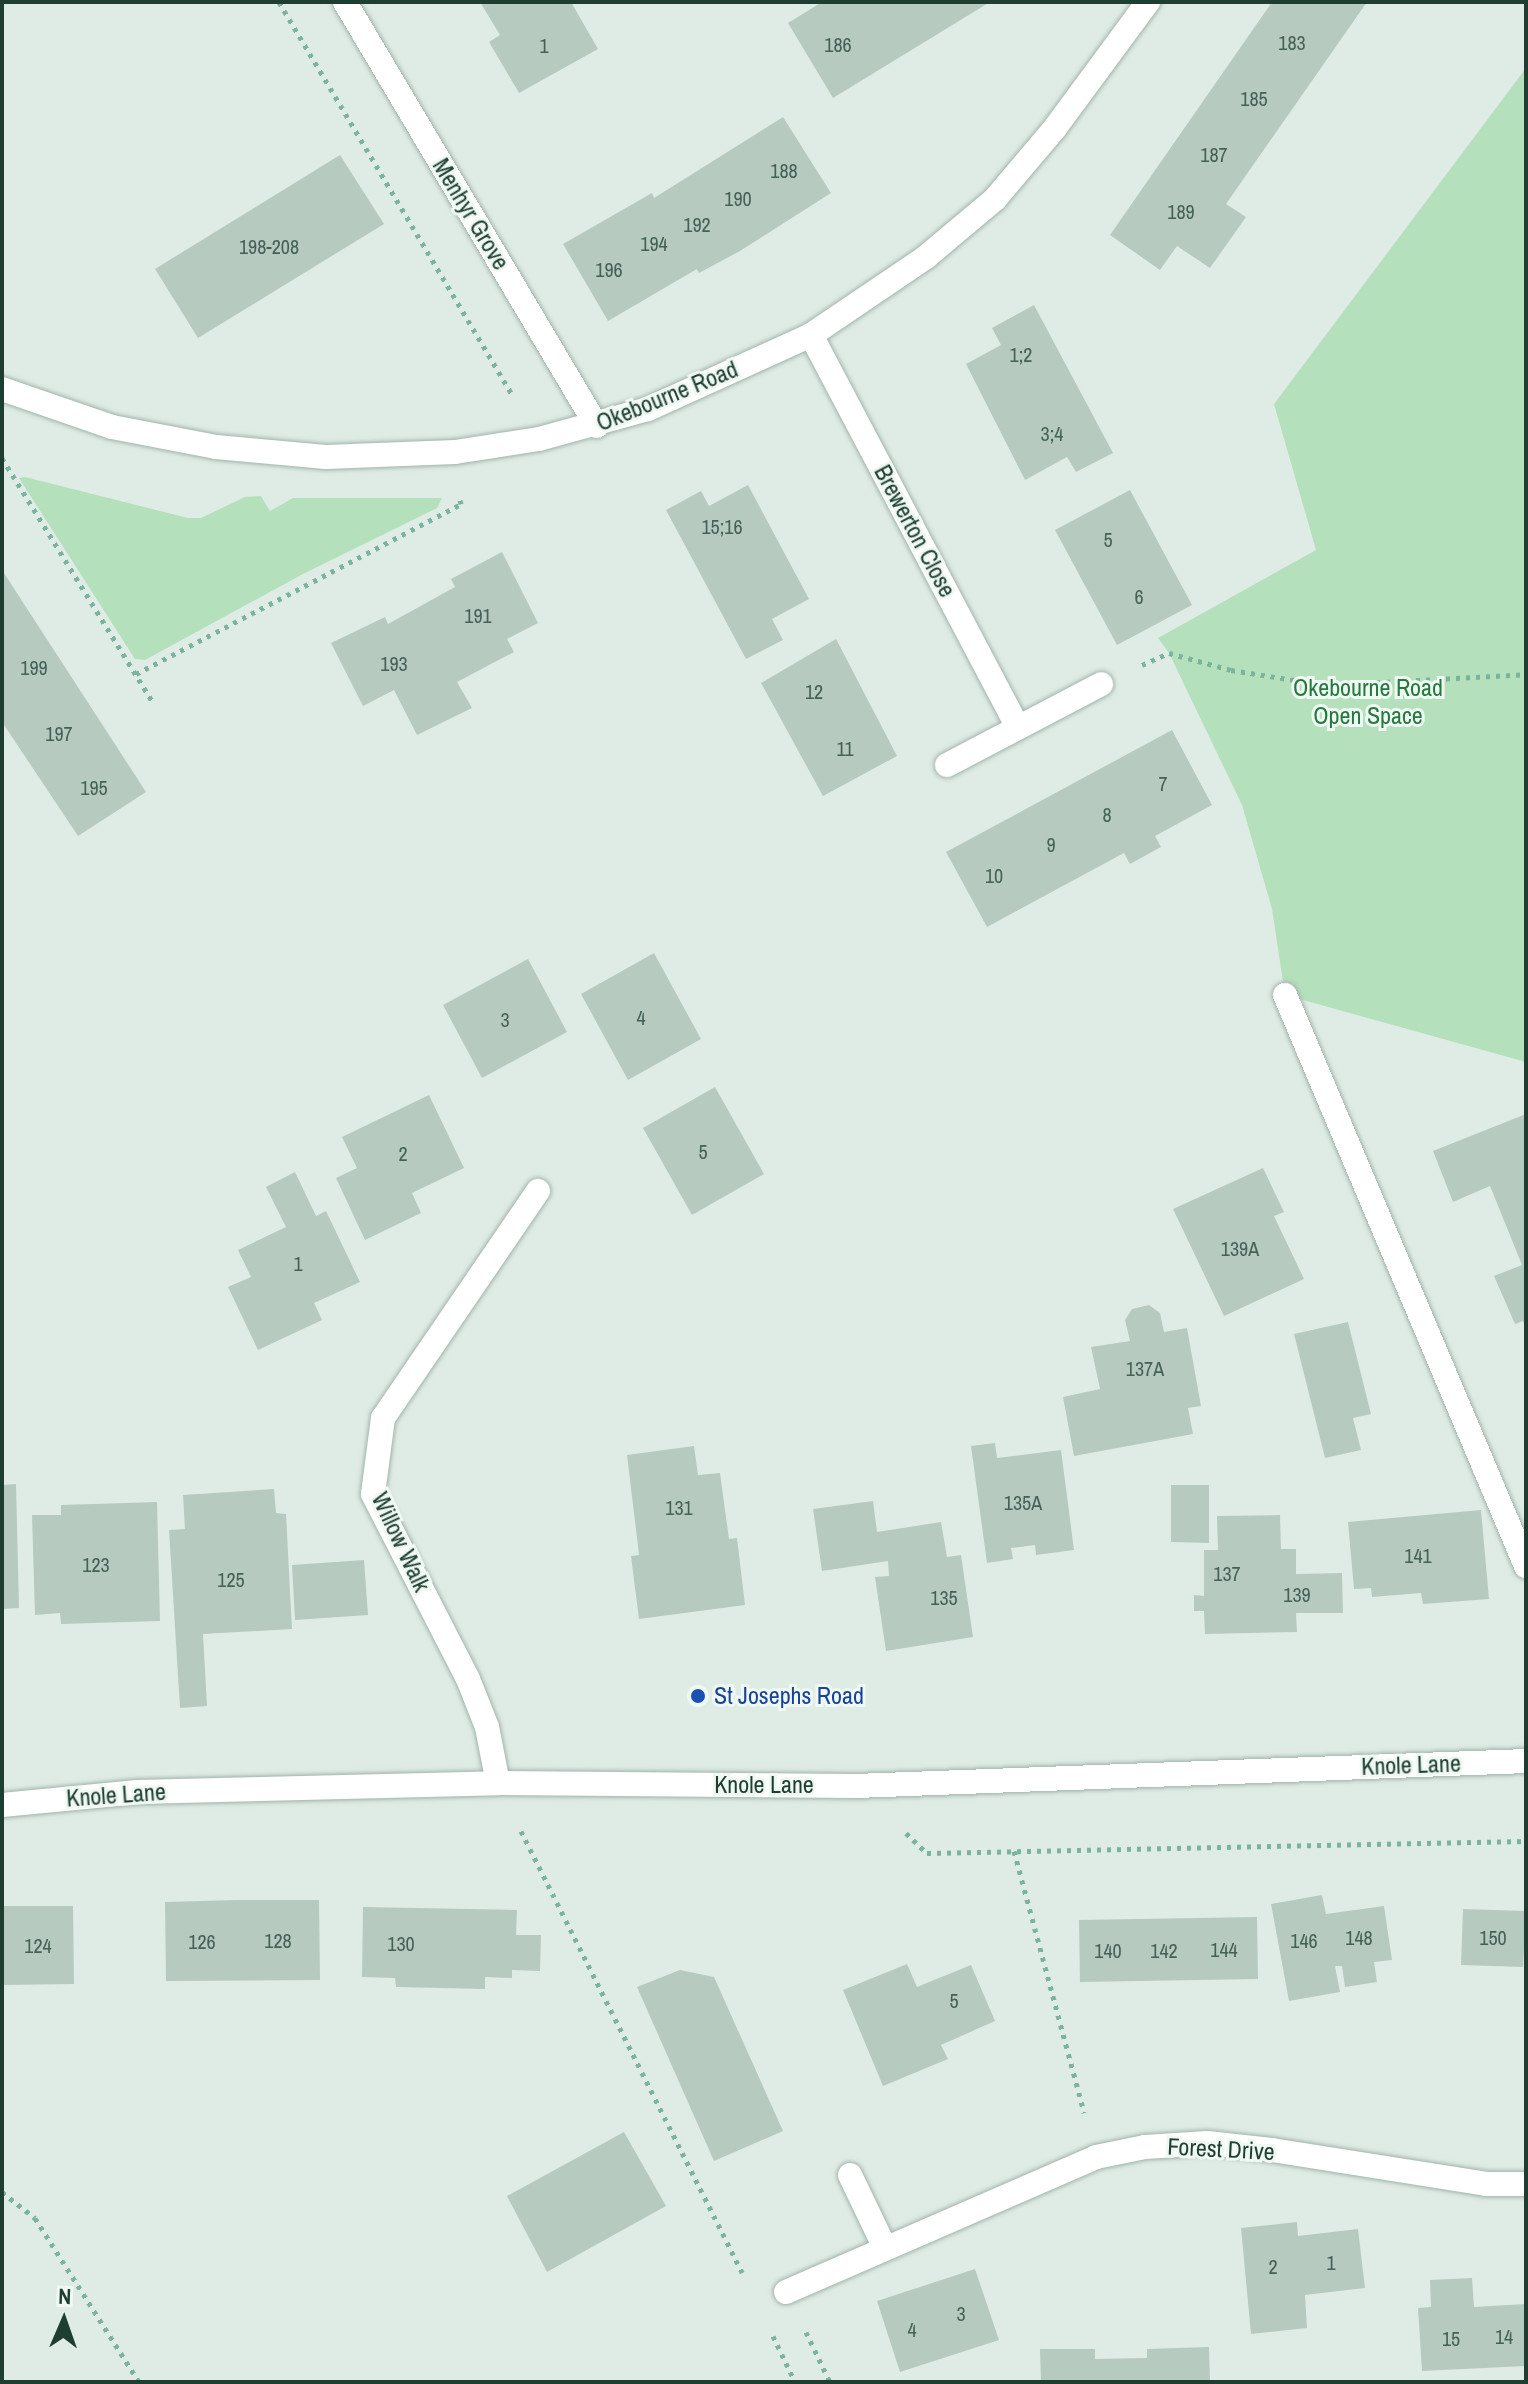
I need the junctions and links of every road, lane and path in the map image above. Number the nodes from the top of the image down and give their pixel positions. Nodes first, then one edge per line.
1 (279, 2) edge
2 (345, 2) edge
3 (1148, 2) edge
4 (811, 335) junction
5 (2, 389) edge
6 (597, 426) junction
7 (539, 439) junction
8 (455, 452) junction
9 (2, 458) edge
10 (136, 674) junction
11 (1526, 674) edge
12 (1101, 684) joint
13 (154, 704) dead end
14 (1018, 727) junction
15 (947, 765) dead end
16 (1285, 995) dead end
17 (538, 1191) dead end
18 (1526, 1566) edge
19 (1526, 1761) edge
20 (498, 1783) junction
21 (855, 1786) junction
22 (2, 1805) edge
23 (1526, 1841) edge
24 (1014, 1851) junction
25 (1096, 2157) junction
26 (850, 2175) dead end
27 (1526, 2184) edge
28 (2, 2192) edge
29 (885, 2248) junction
30 (745, 2280) dead end
31 (786, 2292) dead end
32 (771, 2333) dead end
33 (139, 2382) edge
34 (795, 2382) edge

1 - 7 path
2 - 6 street, Menhyr Grove
3 - 4 street, Okebourne Road
4 - 6 street, Okebourne Road
4 - 14 street, Brewerton Close
5 - 8 street, Okebourne Road
6 - 7 street, Okebourne Road
7 - 8 street, Okebourne Road
8 - 10 path
9 - 10 path
10 - 13 path
11 - 12 path
12 - 14 street
14 - 15 street
16 - 18 street
17 - 20 street, Willow Walk
19 - 21 street, Knole Lane
20 - 21 street, Knole Lane
20 - 22 street, Knole Lane
20 - 30 path
21 - 24 path
23 - 24 path
24 - 25 path
25 - 27 street, Forest Drive
25 - 29 street, Forest Drive
26 - 29 street
28 - 33 path
29 - 31 street, Forest Drive
32 - 34 path

